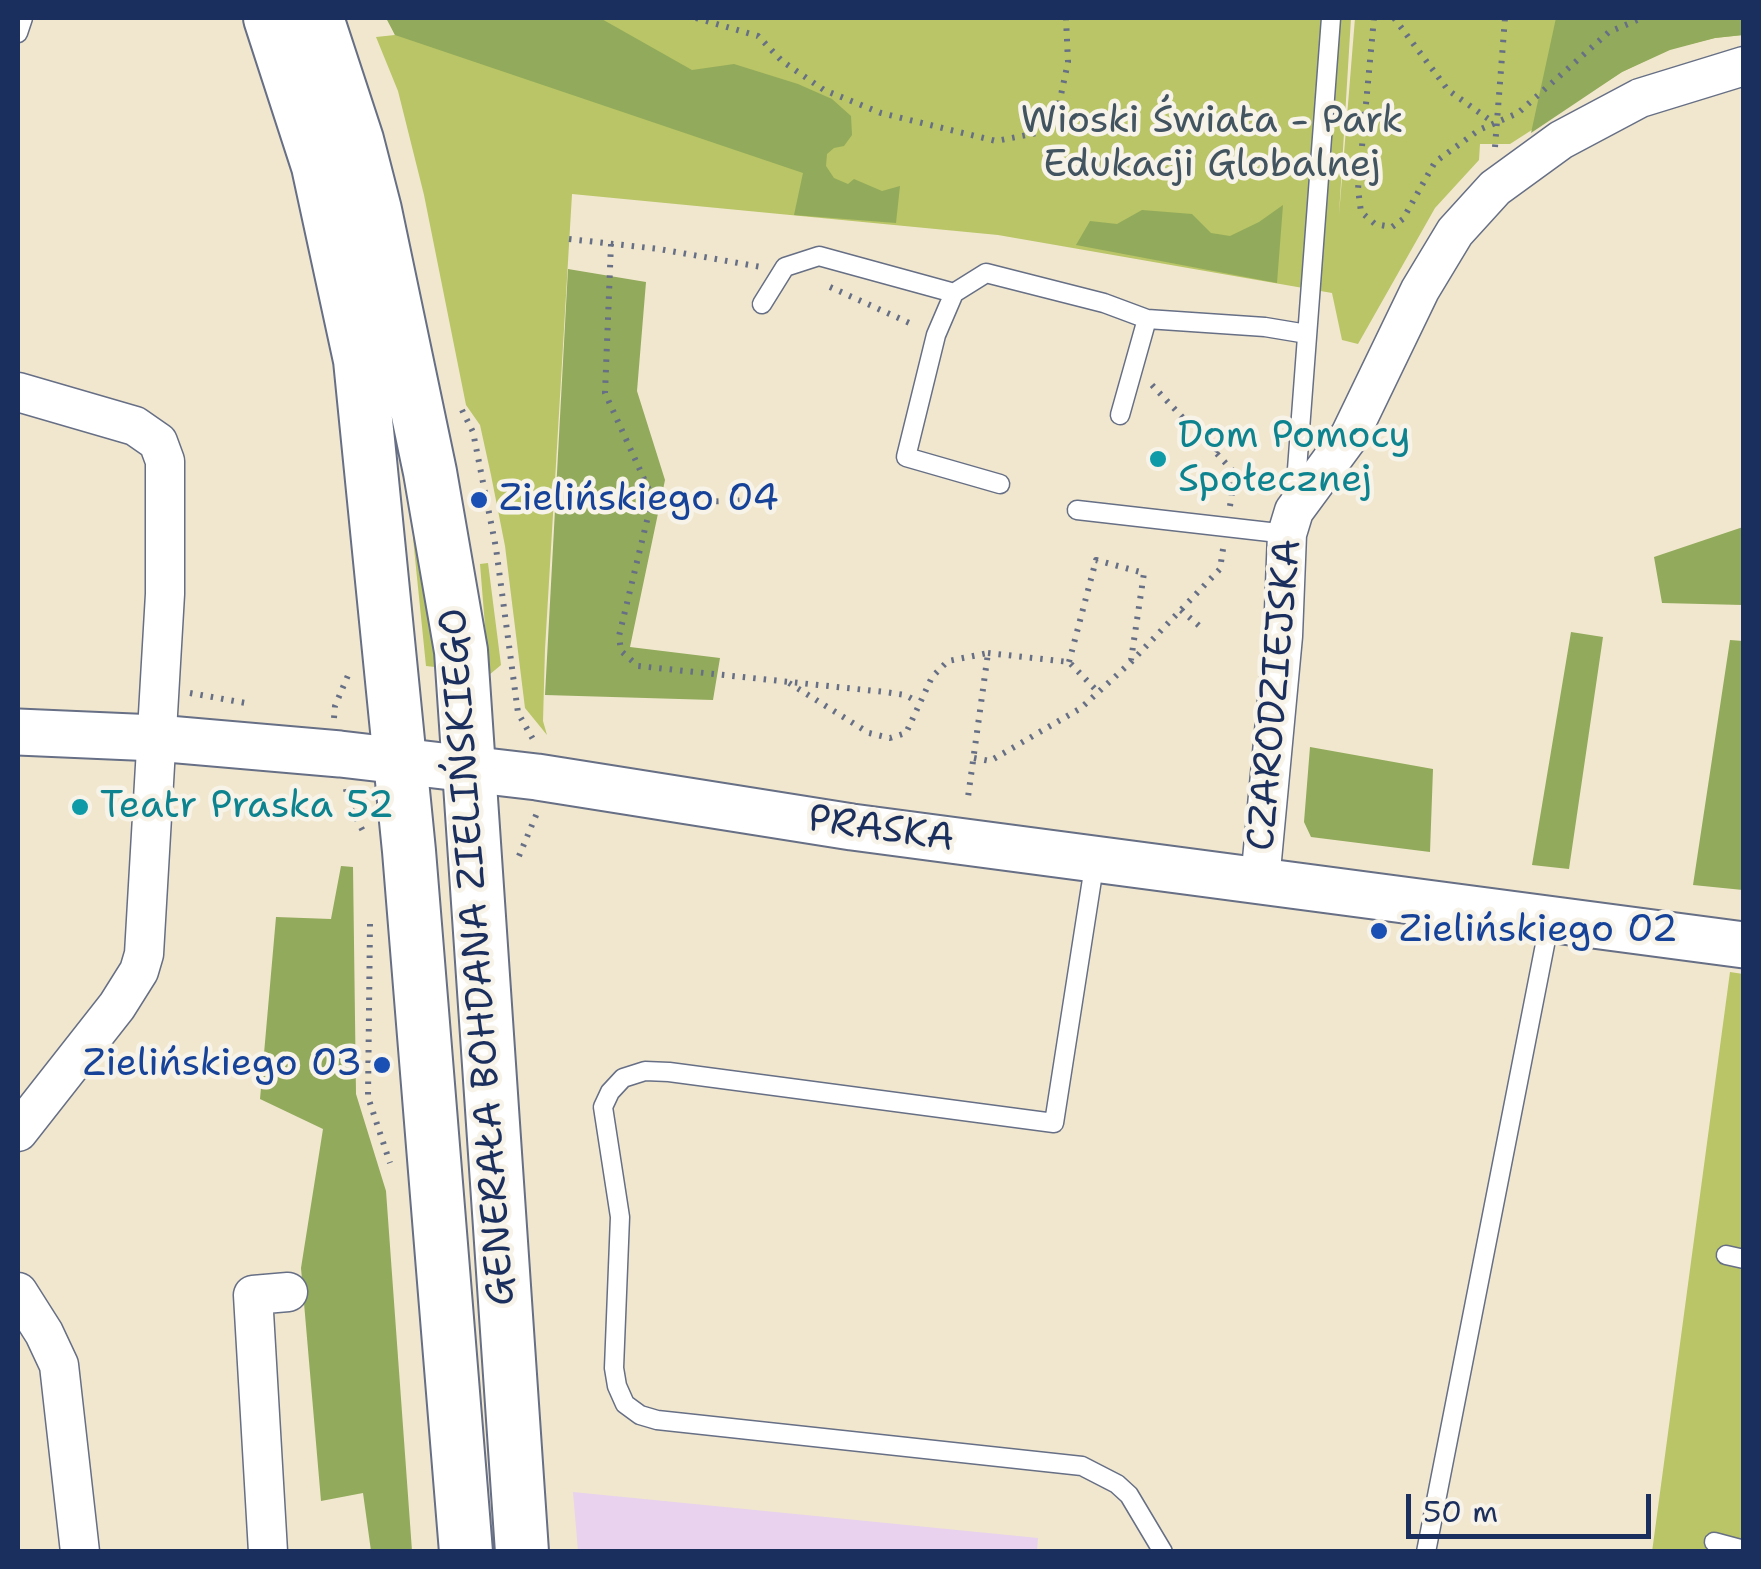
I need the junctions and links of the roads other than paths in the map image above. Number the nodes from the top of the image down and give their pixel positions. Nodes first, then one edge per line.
1 (23, 18) edge
2 (270, 18) edge
3 (317, 18) edge
4 (1331, 18) edge
5 (18, 33) edge
6 (1744, 66) edge
7 (954, 294) junction
8 (762, 304) dead end
9 (1147, 318) junction
10 (1307, 334) junction
11 (18, 392) edge
12 (1120, 414) dead end
13 (1000, 484) dead end
14 (1078, 510) dead end
15 (1287, 510) junction
16 (18, 732) edge
17 (156, 738) junction
18 (400, 762) junction
19 (470, 769) junction
20 (1096, 858) junction
21 (1260, 881) junction
22 (1550, 919) junction
23 (1744, 945) edge
24 (18, 1132) edge
25 (18, 1292) edge
26 (288, 1292) dead end
27 (1714, 1542) dead end
28 (1744, 1550) edge
29 (80, 1552) edge
30 (268, 1552) edge
31 (466, 1552) edge
32 (522, 1552) edge
33 (1163, 1552) edge
34 (1426, 1552) edge

1 - 5 lane
2 - 18 main road, GENERAŁA BOHDANA ZIELIŃSKIEGO
3 - 19 main road, GENERAŁA BOHDANA ZIELIŃSKIEGO
4 - 10 lane
6 - 15 street, CZARODZIEJSKA
7 - 8 lane
7 - 9 lane
7 - 13 lane
9 - 10 lane
9 - 12 lane
10 - 15 lane
11 - 17 street
14 - 15 lane
15 - 21 street, CZARODZIEJSKA
16 - 17 street, PRASKA
17 - 18 street, PRASKA
17 - 24 street
18 - 19 street, PRASKA
18 - 31 main road, GENERAŁA BOHDANA ZIELIŃSKIEGO
19 - 20 street, PRASKA
19 - 32 main road, GENERAŁA BOHDANA ZIELIŃSKIEGO
20 - 21 street, PRASKA
20 - 33 lane
21 - 22 street, PRASKA
22 - 23 street, PRASKA
22 - 34 lane
25 - 29 street
26 - 30 street
27 - 28 lane

